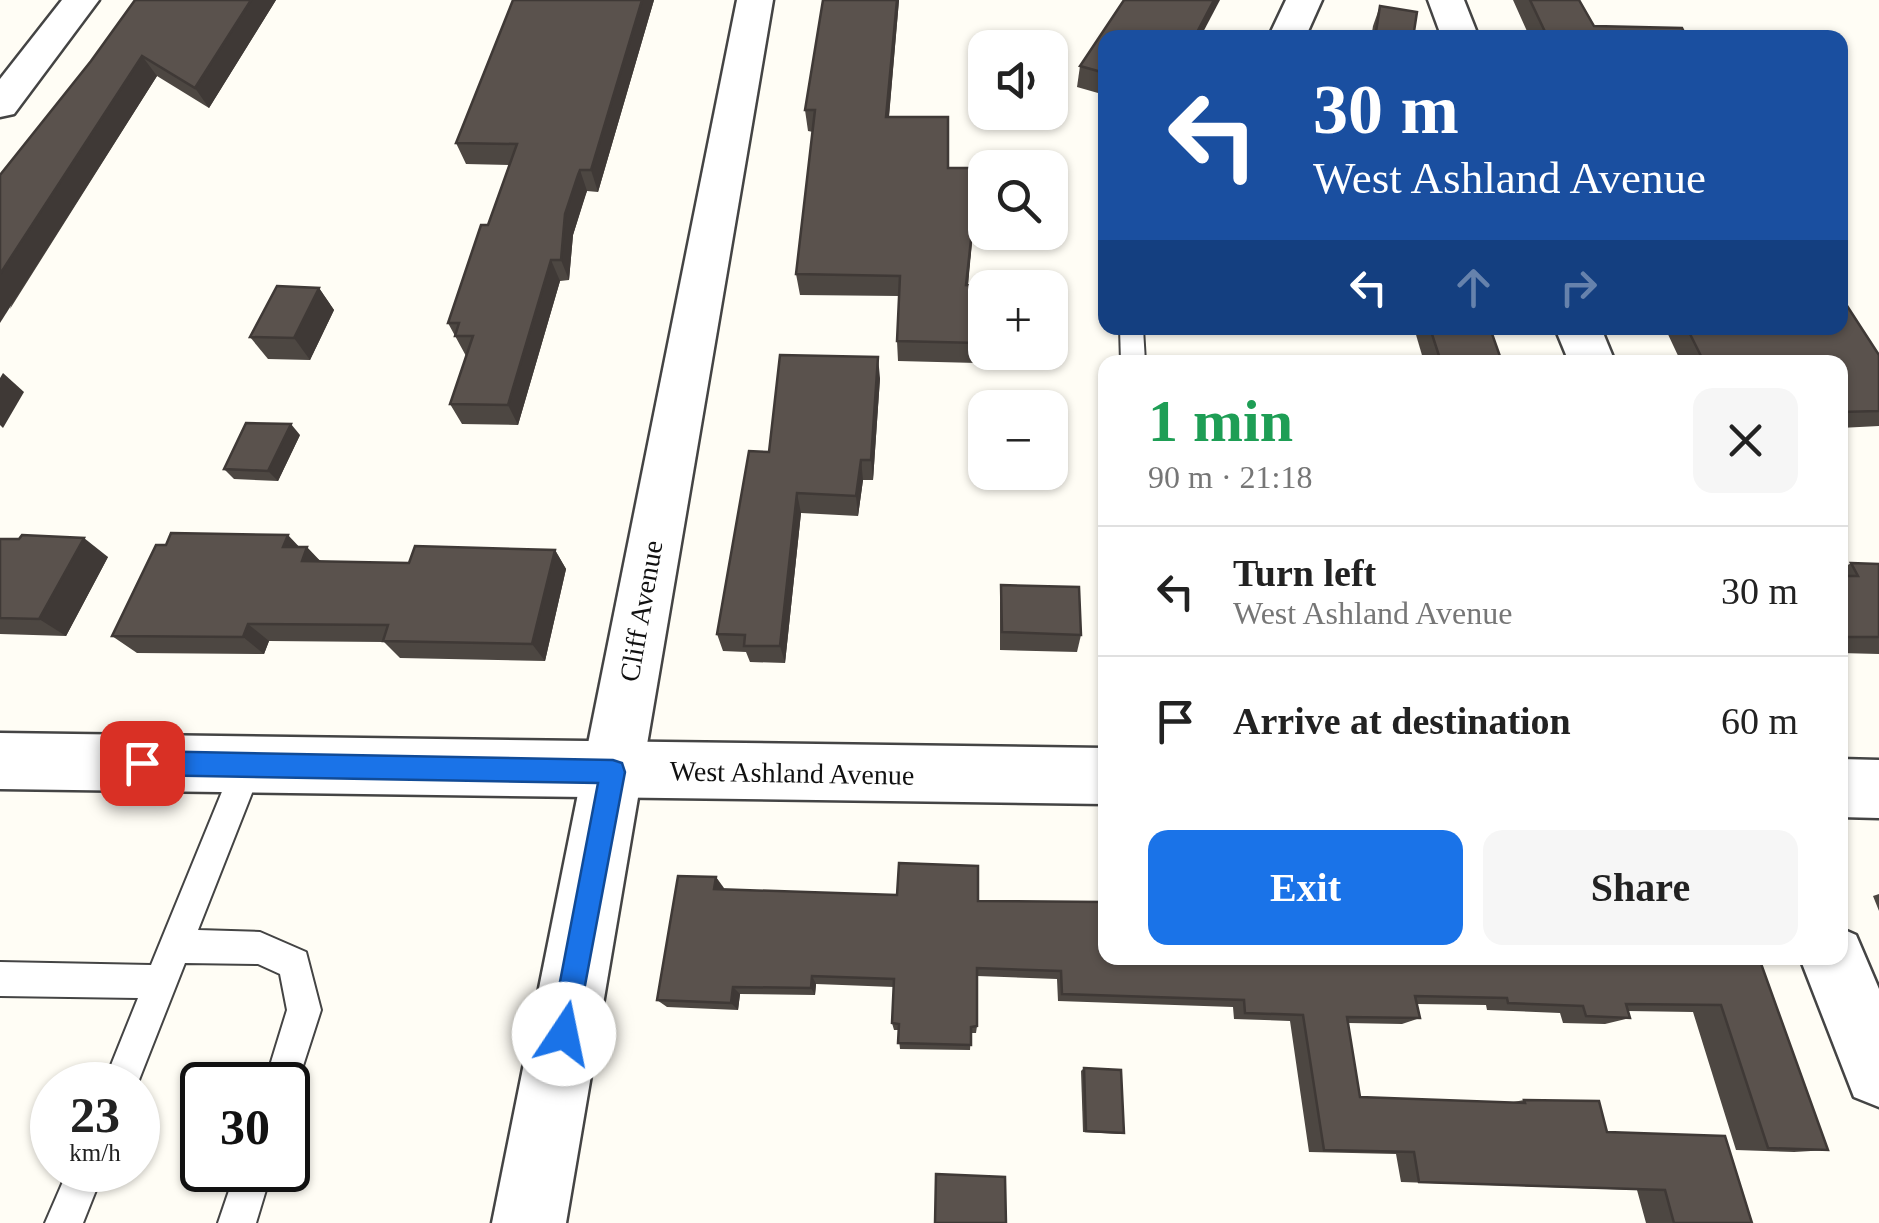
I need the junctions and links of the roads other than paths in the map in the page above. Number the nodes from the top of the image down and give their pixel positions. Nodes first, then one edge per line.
1 (82, 0) edge
2 (755, 0) edge
3 (1304, 0) edge
4 (1446, 0) edge
5 (1290, 30) edge
6 (1458, 30) edge
7 (0, 105) edge
8 (0, 760) edge
9 (248, 765) junction
10 (613, 772) junction
11 (1098, 776) edge
12 (1848, 788) edge
13 (1879, 788) edge
14 (176, 946) junction
15 (1836, 965) edge
16 (0, 979) edge
17 (162, 982) junction
18 (129, 1062) edge
19 (287, 1062) edge
20 (1879, 1072) edge
21 (77, 1192) edge
22 (247, 1192) edge
23 (64, 1223) edge
24 (237, 1223) edge
25 (529, 1223) edge

1 - 7 street
2 - 10 street, Cliff Avenue
3 - 5 street
4 - 6 street
8 - 9 street, West Ashland Avenue
9 - 10 street, West Ashland Avenue
9 - 14 lane
10 - 11 street, West Ashland Avenue
10 - 25 street, Cliff Avenue
12 - 13 street
14 - 17 lane
14 - 19 lane
15 - 20 street
16 - 17 lane
17 - 18 lane
21 - 23 lane
22 - 24 lane

